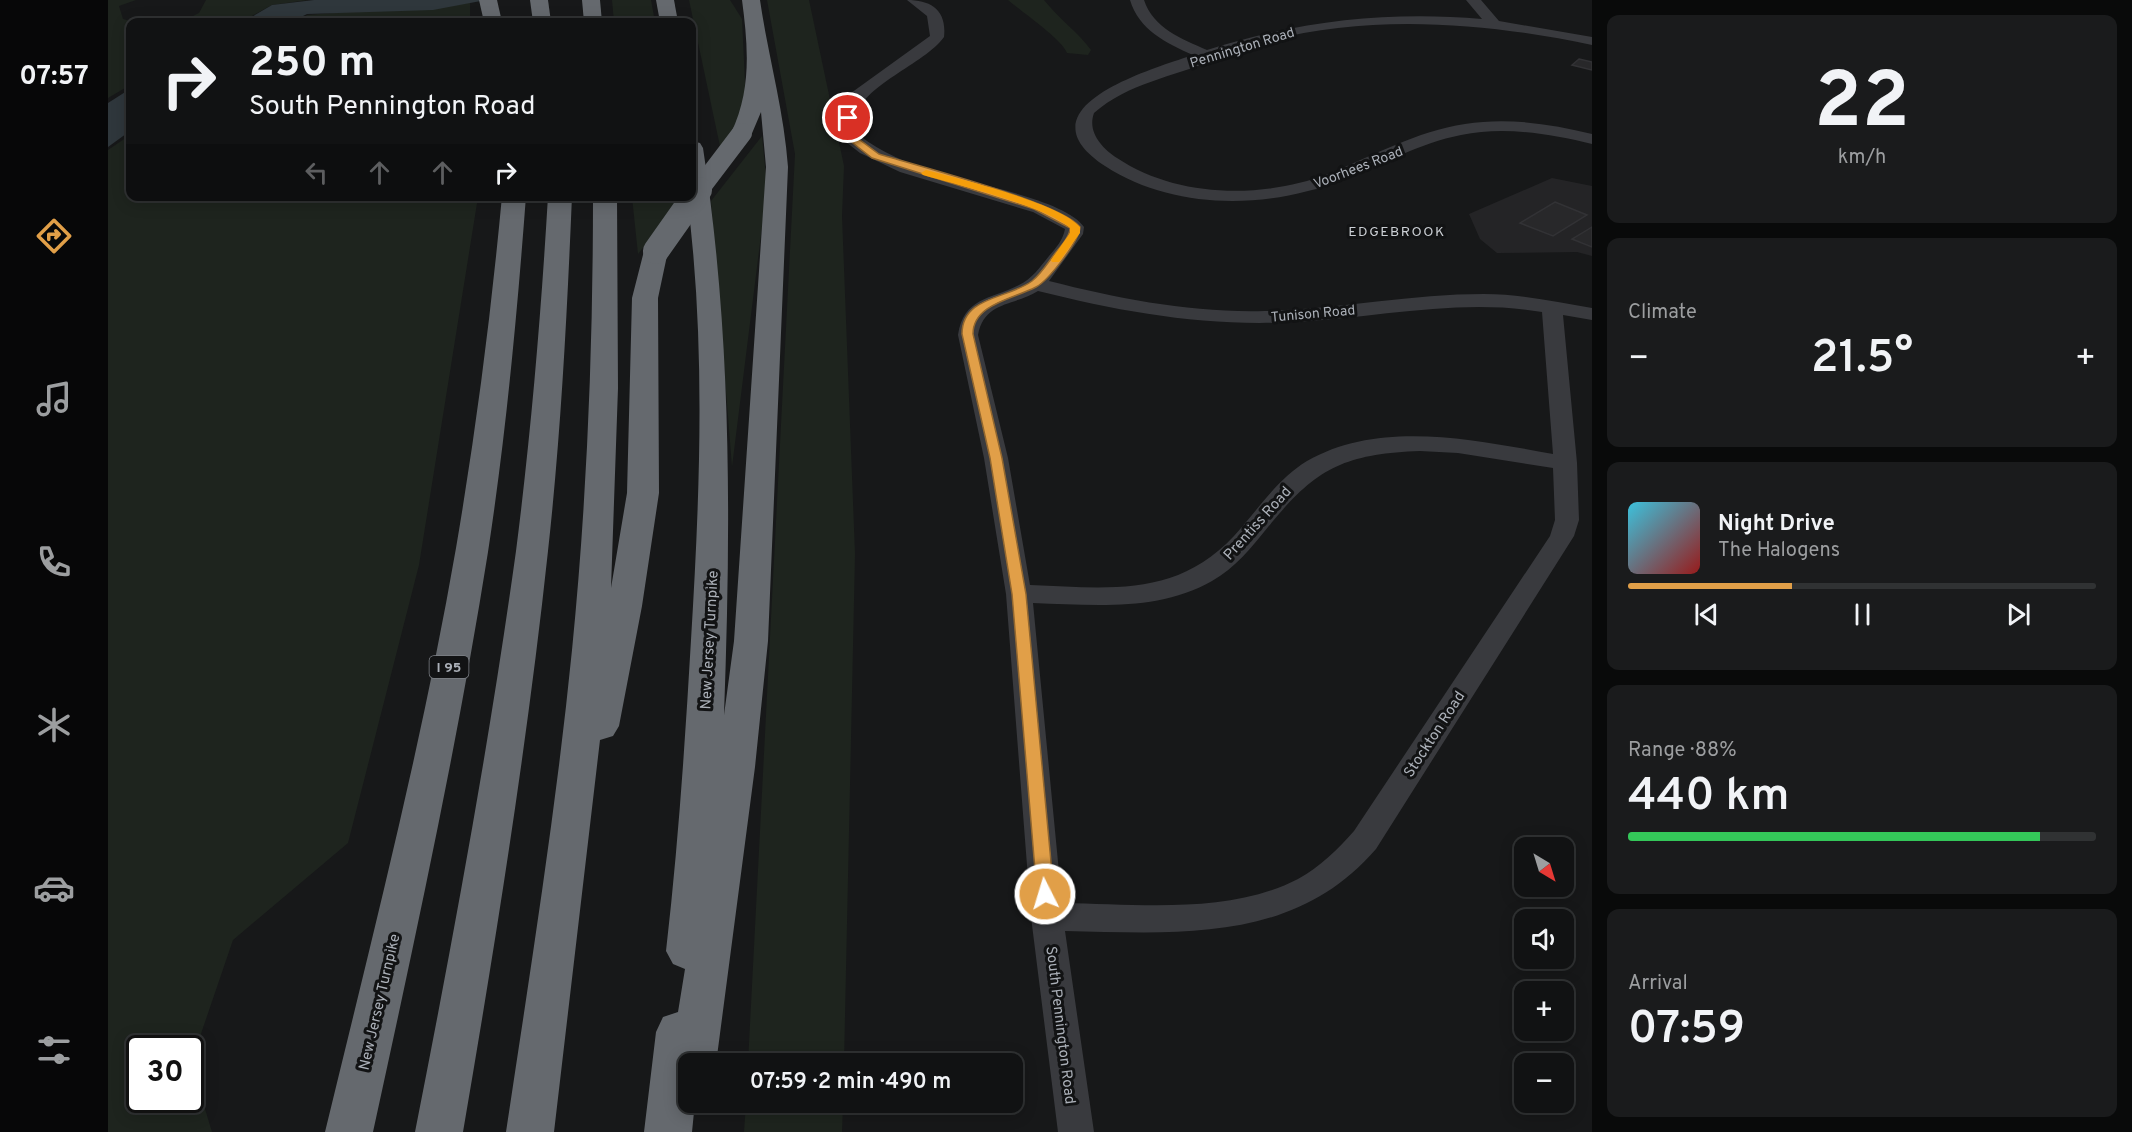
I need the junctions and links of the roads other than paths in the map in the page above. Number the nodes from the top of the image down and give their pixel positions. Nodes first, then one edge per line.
1 (591, 0) edge
2 (665, 0) edge
3 (752, 0) edge
4 (914, 0) edge
5 (1137, 0) edge
6 (1473, 0) edge
7 (592, 18) edge
8 (668, 18) edge
9 (1495, 25) junction
10 (755, 34) junction
11 (1592, 41) edge
12 (1209, 56) junction
13 (1592, 139) edge
14 (1125, 170) joint
15 (696, 182) edge
16 (696, 194) edge
17 (514, 201) edge
18 (560, 201) edge
19 (605, 201) edge
20 (691, 201) edge
21 (1035, 284) junction
22 (1552, 306) junction
23 (1592, 314) edge
24 (1565, 464) junction
25 (1019, 594) junction
26 (1047, 917) junction
27 (557, 933) junction
28 (695, 1053) edge
29 (685, 1113) edge
30 (349, 1132) edge
31 (439, 1132) edge
32 (530, 1132) edge
33 (668, 1132) edge
34 (683, 1132) edge
35 (1076, 1132) edge

1 - 7 highway
2 - 8 highway
3 - 10 highway
4 - 21 street, South Pennington Road
5 - 12 street
6 - 9 street
9 - 11 street, Pennington Road
9 - 12 street, Pennington Road
10 - 16 highway, bridge
10 - 28 highway
12 - 14 street, Pennington Road
13 - 14 street, Voorhees Road
15 - 33 highway, New Jersey Turnpike
17 - 30 highway, New Jersey Turnpike / I 95
18 - 31 highway
19 - 27 highway
20 - 27 highway, bridge
21 - 22 street, Tunison Road
21 - 25 street, South Pennington Road
22 - 23 street, Tunison Road
22 - 24 street, Stockton Road
24 - 25 street, Prentiss Road
24 - 26 street, Stockton Road
25 - 26 street, South Pennington Road
26 - 35 street, South Pennington Road
27 - 32 highway
29 - 34 highway

